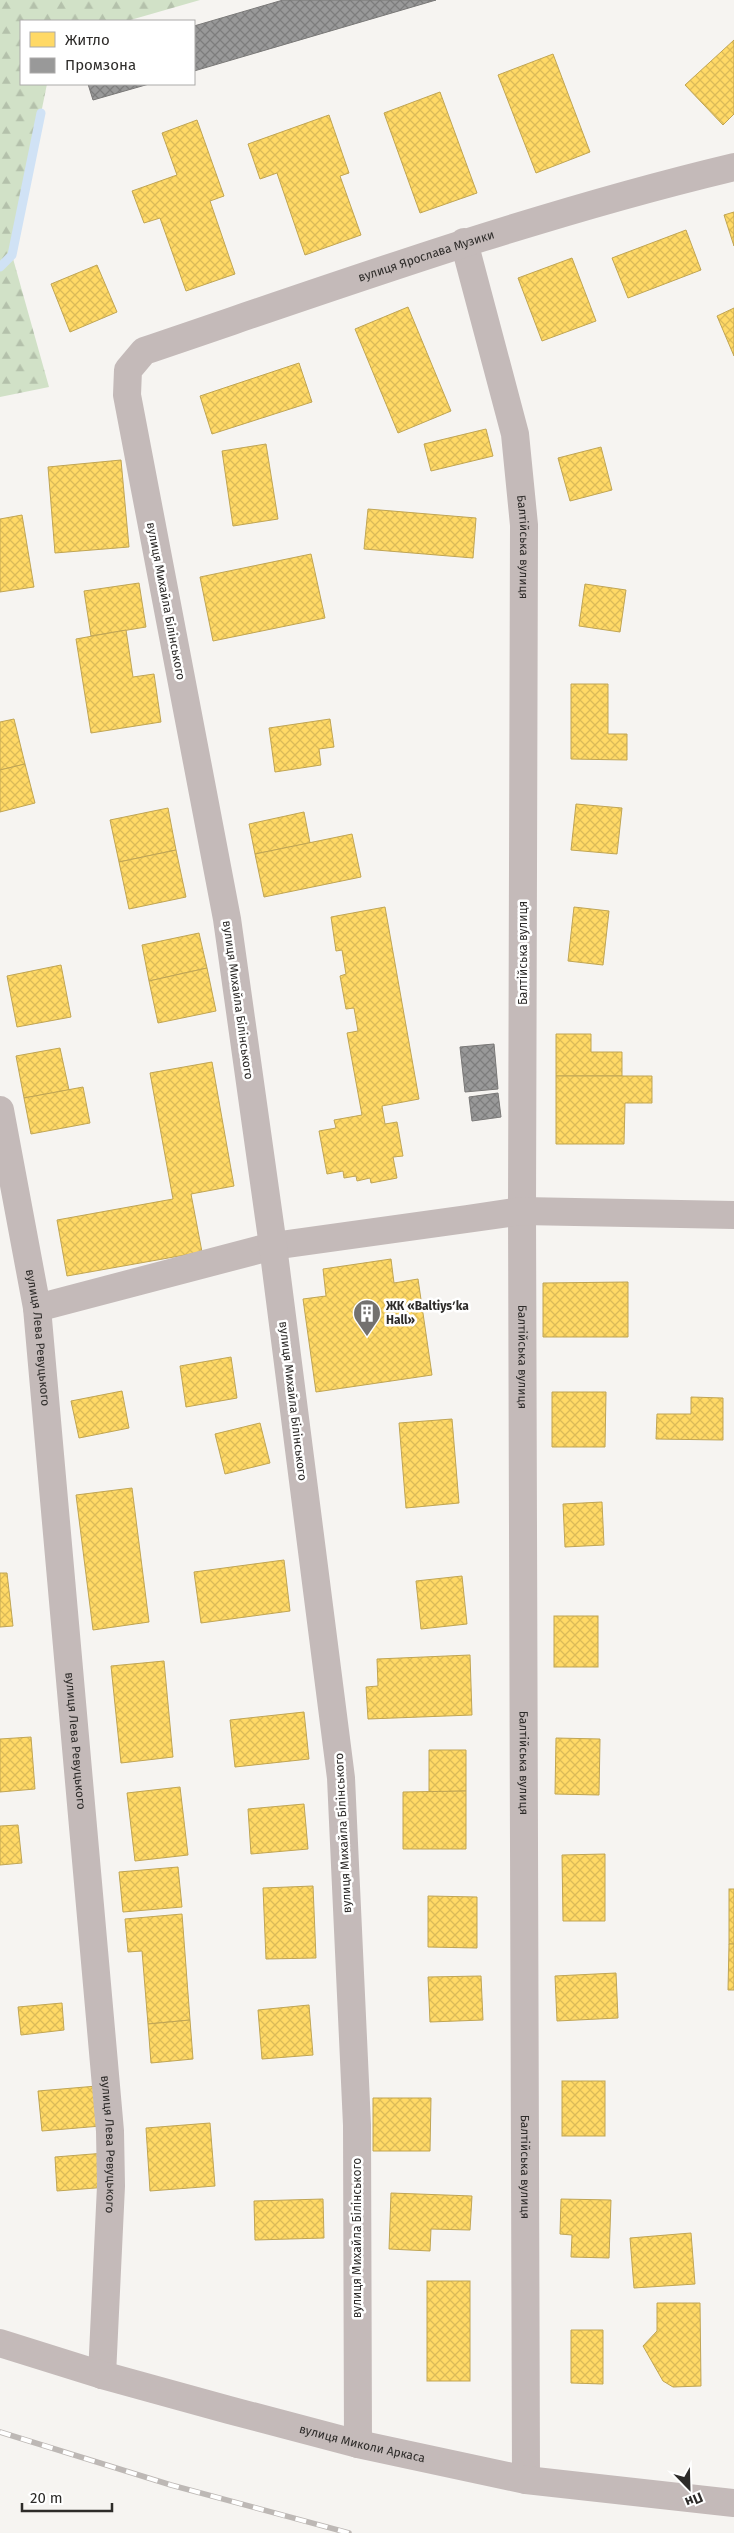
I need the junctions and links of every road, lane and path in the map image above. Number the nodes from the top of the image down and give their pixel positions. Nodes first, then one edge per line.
1 (734, 167) edge
2 (464, 242) junction
3 (128, 370) joint
4 (0, 1110) edge
5 (522, 1212) junction
6 (734, 1215) edge
7 (274, 1246) junction
8 (37, 1308) junction
9 (0, 2343) edge
10 (102, 2375) junction
11 (358, 2444) junction
12 (526, 2480) junction
13 (734, 2503) edge

1 - 2 street, вулиця Ярослава Музики
2 - 3 street, вулиця Ярослава Музики
2 - 5 street, Балтійська вулиця
3 - 7 street, вулиця Михайла Білінського
4 - 8 street, вулиця Лева Ревуцького
5 - 6 street
5 - 7 street
5 - 12 street, Балтійська вулиця
7 - 8 street
7 - 11 street, вулиця Михайла Білінського
8 - 10 street, вулиця Лева Ревуцького
9 - 10 street, вулиця Миколи Аркаса
10 - 11 street, вулиця Миколи Аркаса
11 - 12 street, вулиця Миколи Аркаса
12 - 13 street, вулиця Миколи Аркаса

